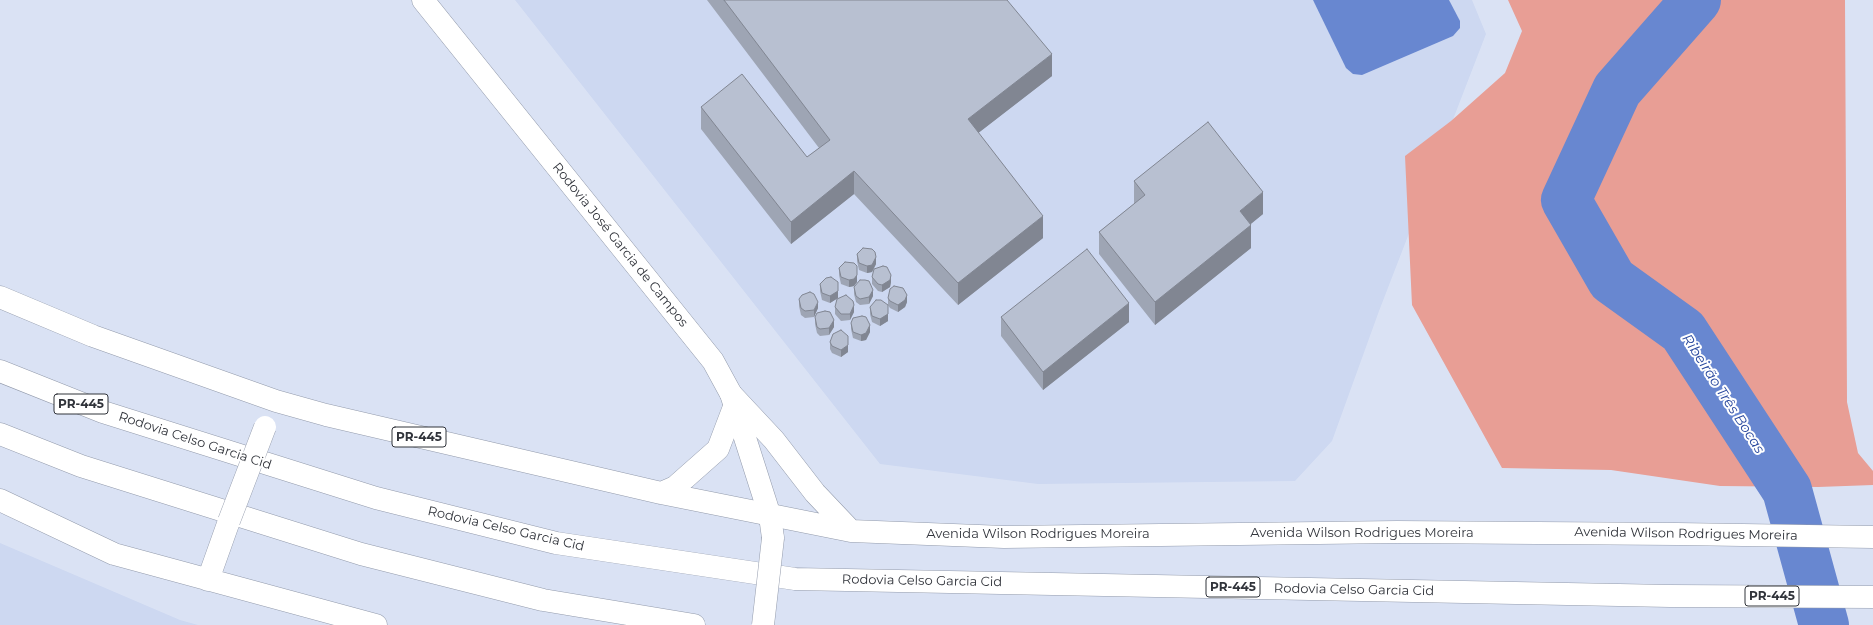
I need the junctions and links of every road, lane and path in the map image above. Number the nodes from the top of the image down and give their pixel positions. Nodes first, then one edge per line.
1 (423, 0) edge
2 (0, 297) edge
3 (0, 371) edge
4 (276, 401) junction
5 (733, 401) junction
6 (0, 434) edge
7 (661, 493) junction
8 (0, 500) edge
9 (770, 516) junction
10 (851, 531) junction
11 (1873, 537) edge
12 (208, 580) junction
13 (1873, 597) edge
14 (376, 625) edge
15 (694, 625) edge
16 (763, 625) edge

1 - 5 main road, Rodovia José Garcia de Campos
2 - 4 main road, PR-445
3 - 13 main road, Rodovia Celso Garcia Cid / PR-445
4 - 7 main road, PR-445
4 - 12 main road, bridge
5 - 7 main road
5 - 9 main road, Rodovia José Garcia de Campos
5 - 10 main road
6 - 15 main road
7 - 9 main road, PR-445
8 - 12 main road
9 - 10 main road, PR-445
9 - 16 main road, Rodovia José Garcia de Campos, bridge
10 - 11 main road, Avenida Wilson Rodrigues Moreira / PR-445
12 - 14 main road

